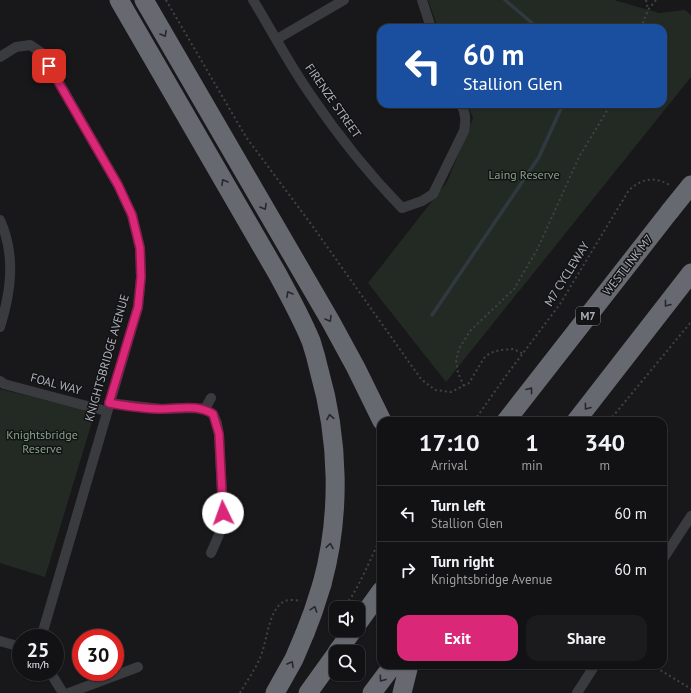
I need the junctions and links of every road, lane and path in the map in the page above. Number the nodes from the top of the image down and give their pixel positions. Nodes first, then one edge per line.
1 (119, 0) edge
2 (144, 0) edge
3 (166, 0) edge
4 (253, 0) edge
5 (344, 0) edge
6 (422, 0) edge
7 (646, 0) edge
8 (656, 0) edge
9 (648, 10) junction
10 (430, 24) edge
11 (643, 24) edge
12 (277, 39) junction
13 (0, 57) edge
14 (462, 108) edge
15 (609, 108) edge
16 (684, 187) edge
17 (0, 220) edge
18 (691, 273) edge
19 (691, 322) edge
20 (0, 327) edge
21 (523, 354) junction
22 (0, 381) edge
23 (464, 386) junction
24 (211, 398) dead end
25 (108, 407) junction
26 (205, 409) junction
27 (380, 417) edge
28 (477, 417) edge
29 (509, 417) edge
30 (579, 417) edge
31 (612, 417) edge
32 (691, 516) edge
33 (377, 545) edge
34 (211, 553) dead end
35 (667, 553) edge
36 (377, 597) edge
37 (283, 601) dead end
38 (349, 601) edge
39 (365, 613) edge
40 (44, 629) edge
41 (0, 641) edge
42 (12, 644) edge
43 (329, 664) edge
44 (138, 667) dead end
45 (390, 669) edge
46 (408, 669) edge
47 (592, 669) edge
48 (658, 669) edge
49 (56, 681) edge
50 (691, 689) edge
51 (63, 693) edge
52 (69, 693) edge
53 (240, 693) edge
54 (275, 693) edge
55 (308, 693) edge
56 (372, 693) edge
57 (402, 693) edge
58 (577, 693) edge

54 -> 1 highway, bridge
2 -> 27 highway
3 - 23 path
4 - 12 street, FIRENZE STREET
5 - 12 street
6 - 10 street
7 - 9 path
8 - 9 path
9 - 11 path
12 - 14 street, FIRENZE STREET
13 - 25 street, KNIGHTSBRIDGE AVENUE
15 - 23 path
16 - 21 path, M7 CYCLEWAY
29 -> 16 highway, WESTLINK M7 / M7, bridge
17 - 20 street
18 -> 30 highway
19 - 31 path
21 - 23 path
21 - 28 path, M7 CYCLEWAY
22 - 25 street, FOAL WAY
24 - 26 street
25 - 26 street, FOAL WAY
25 - 40 street, KNIGHTSBRIDGE AVENUE
26 - 34 street
32 - 35 street
33 - 38 path
36 - 39 highway
37 - 53 path
41 - 42 street
43 - 55 highway
44 - 52 street
45 -> 56 highway
46 - 57 highway
47 - 58 street
48 - 50 path
49 - 51 street

